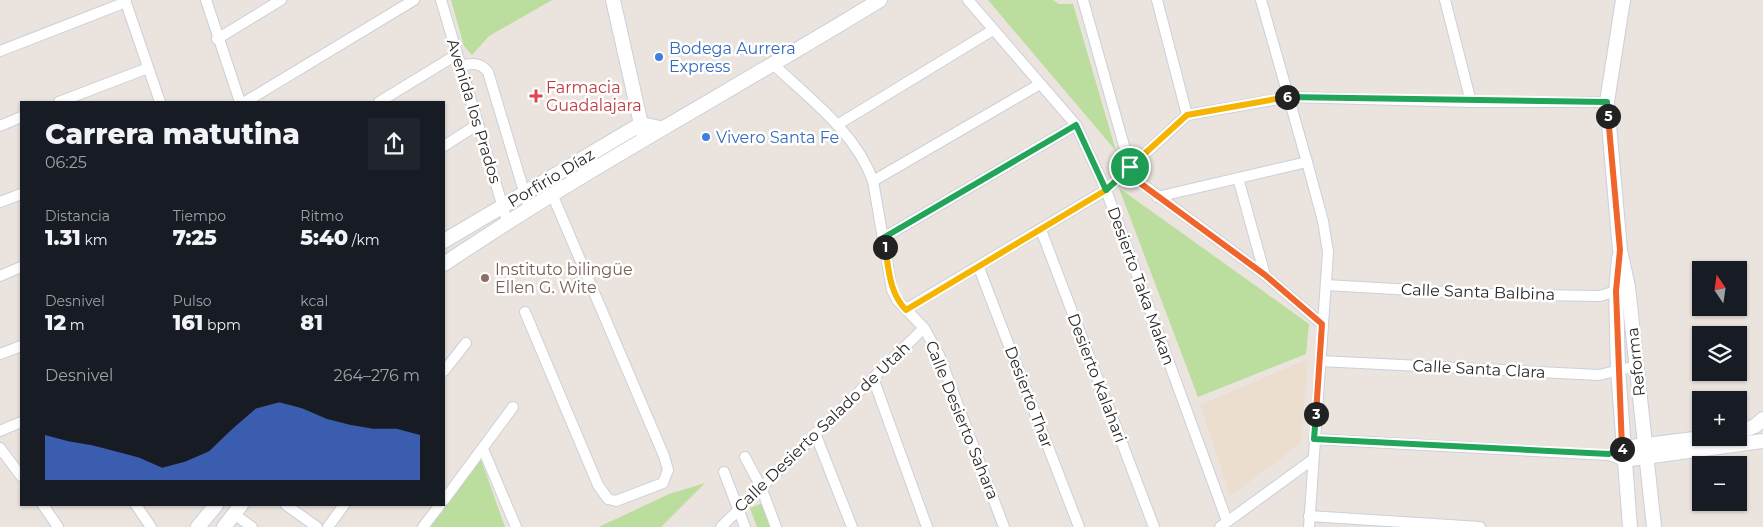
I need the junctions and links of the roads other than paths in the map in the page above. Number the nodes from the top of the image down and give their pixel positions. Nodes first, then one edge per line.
1 (206, 0) edge
2 (280, 0) edge
3 (414, 0) edge
4 (441, 0) edge
5 (613, 0) edge
6 (880, 0) edge
7 (968, 0) edge
8 (1083, 0) edge
9 (1157, 0) edge
10 (1261, 0) edge
11 (1445, 0) edge
12 (1622, 0) edge
13 (125, 1) edge
14 (993, 30) junction
15 (217, 39) junction
16 (0, 50) edge
17 (456, 55) junction
18 (774, 65) junction
19 (460, 66) junction
20 (148, 68) junction
21 (1040, 84) junction
22 (1290, 97) junction
23 (62, 101) edge
24 (160, 101) edge
25 (240, 101) edge
26 (247, 101) edge
27 (381, 101) edge
28 (1471, 102) junction
29 (1607, 102) junction
30 (1187, 115) junction
31 (20, 117) edge
32 (641, 124) junction
33 (478, 125) junction
34 (837, 125) junction
35 (1076, 125) junction
36 (0, 126) edge
37 (660, 128) junction
38 (644, 139) junction
39 (445, 145) edge
40 (1307, 162) junction
41 (1128, 170) junction
42 (1238, 178) junction
43 (873, 181) junction
44 (1106, 190) junction
45 (525, 192) junction
46 (20, 194) edge
47 (552, 194) junction
48 (1157, 196) junction
49 (0, 202) edge
50 (503, 206) junction
51 (529, 208) junction
52 (507, 221) junction
53 (1041, 230) junction
54 (883, 238) junction
55 (445, 240) edge
56 (445, 263) edge
57 (20, 267) edge
58 (979, 268) junction
59 (1265, 275) junction
60 (0, 276) edge
61 (1326, 285) junction
62 (1622, 289) junction
63 (906, 310) junction
64 (526, 312) dead end
65 (1322, 324) junction
66 (924, 328) junction
67 (466, 343) dead end
68 (20, 346) edge
69 (0, 354) edge
70 (1320, 361) junction
71 (1636, 366) junction
72 (445, 370) edge
73 (1618, 370) junction
74 (873, 378) junction
75 (513, 407) dead end
76 (1763, 419) edge
77 (20, 422) edge
78 (1747, 429) edge
79 (0, 431) edge
80 (815, 433) junction
81 (1314, 439) junction
82 (1692, 440) edge
83 (1763, 441) edge
84 (0, 448) edge
85 (483, 449) junction
86 (1645, 452) junction
87 (1623, 454) junction
88 (745, 457) dead end
89 (1312, 460) junction
90 (724, 472) dead end
91 (20, 475) edge
92 (761, 487) junction
93 (445, 499) edge
94 (44, 506) edge
95 (137, 506) edge
96 (215, 506) edge
97 (287, 506) edge
98 (343, 506) edge
99 (439, 506) edge
100 (237, 509) edge
101 (738, 510) junction
102 (1309, 516) junction
103 (1223, 524) edge
104 (1152, 526) edge
105 (58, 527) edge
106 (151, 527) edge
107 (198, 527) edge
108 (224, 527) edge
109 (252, 527) edge
110 (316, 527) edge
111 (328, 527) edge
112 (423, 527) edge
113 (516, 527) edge
114 (721, 527) edge
115 (745, 527) edge
116 (776, 527) edge
117 (852, 527) edge
118 (927, 527) edge
119 (1004, 527) edge
120 (1079, 527) edge
121 (1309, 527) edge
122 (1480, 527) edge
123 (1630, 527) edge
124 (1654, 527) edge

1 - 15 street
2 - 15 street
3 - 26 street
4 - 17 street, Avenida los Prados
5 - 32 street
6 - 18 street, Porfirio Díaz
7 - 14 street, Desierto Taka Makan
8 - 41 street
9 - 30 street
10 - 22 street
11 - 28 street
12 - 29 street
13 - 16 street
13 - 20 street
14 - 21 street, Desierto Taka Makan
14 - 34 street
15 - 25 street
17 - 19 street, Avenida los Prados
17 - 27 street
18 - 34 street, Calle Desierto Sahara
18 - 37 street, Porfirio Díaz
19 - 33 street, Avenida los Prados
19 - 45 street
20 - 23 street
20 - 24 street
21 - 35 street, Desierto Taka Makan
21 - 43 street
22 - 28 street
22 - 30 street
22 - 40 street
28 - 29 street
29 - 62 street
30 - 41 street
31 - 36 street
32 - 37 street
32 - 38 street
32 - 45 street, Porfirio Díaz
33 - 39 street
33 - 50 street, Avenida los Prados
34 - 43 street, Calle Desierto Sahara
35 - 44 street, Desierto Taka Makan
35 - 54 street
37 - 38 street, Porfirio Díaz
38 - 47 street, Porfirio Díaz
40 - 42 street
40 - 61 street
41 - 44 street
41 - 48 street
42 - 48 street
42 - 59 street
43 - 54 street, Calle Desierto Sahara
44 - 53 street
44 - 103 street, Desierto Taka Makan
45 - 50 street, Porfirio Díaz
45 - 51 street
46 - 49 street
47 - 51 street, Porfirio Díaz
47 - 64 street
48 - 59 street
50 - 52 street, Avenida los Prados
50 - 55 street, Porfirio Díaz
51 - 52 street, Porfirio Díaz
52 - 56 street, Porfirio Díaz
53 - 58 street
53 - 104 street, Desierto Kalahari
54 - 63 street, Calle Desierto Sahara
57 - 60 street
58 - 63 street
58 - 120 street, Desierto Thar
59 - 65 street
61 - 62 street, Calle Santa Balbina
61 - 65 street
62 - 71 street, Reforma
62 - 73 street
63 - 66 street, Calle Desierto Sahara
65 - 70 street
66 - 74 street, Calle Desierto Salado de Utah
66 - 119 street, Calle Desierto Sahara
67 - 72 street
68 - 69 street
70 - 73 street, Calle Santa Clara
70 - 81 street
71 - 73 street, Calle Santa Clara
71 - 86 street, Reforma
73 - 87 street
74 - 80 street, Calle Desierto Salado de Utah
74 - 118 street
75 - 85 street
76 - 78 street
77 - 79 street
80 - 92 street, Calle Desierto Salado de Utah
80 - 117 street
81 - 87 street
81 - 89 street
82 - 86 street
83 - 86 street
84 - 91 street
85 - 93 street
85 - 113 street
86 - 87 street
86 - 124 street, Reforma
87 - 123 street
88 - 92 street
89 - 102 street
89 - 103 street
90 - 101 street
92 - 101 street, Calle Desierto Salado de Utah
92 - 116 street
94 - 105 street
95 - 106 street
96 - 107 street
97 - 110 street
98 - 111 street
99 - 112 street
100 - 108 street
100 - 109 street
101 - 114 street, Calle Desierto Salado de Utah
101 - 115 street
102 - 121 street
102 - 122 street

